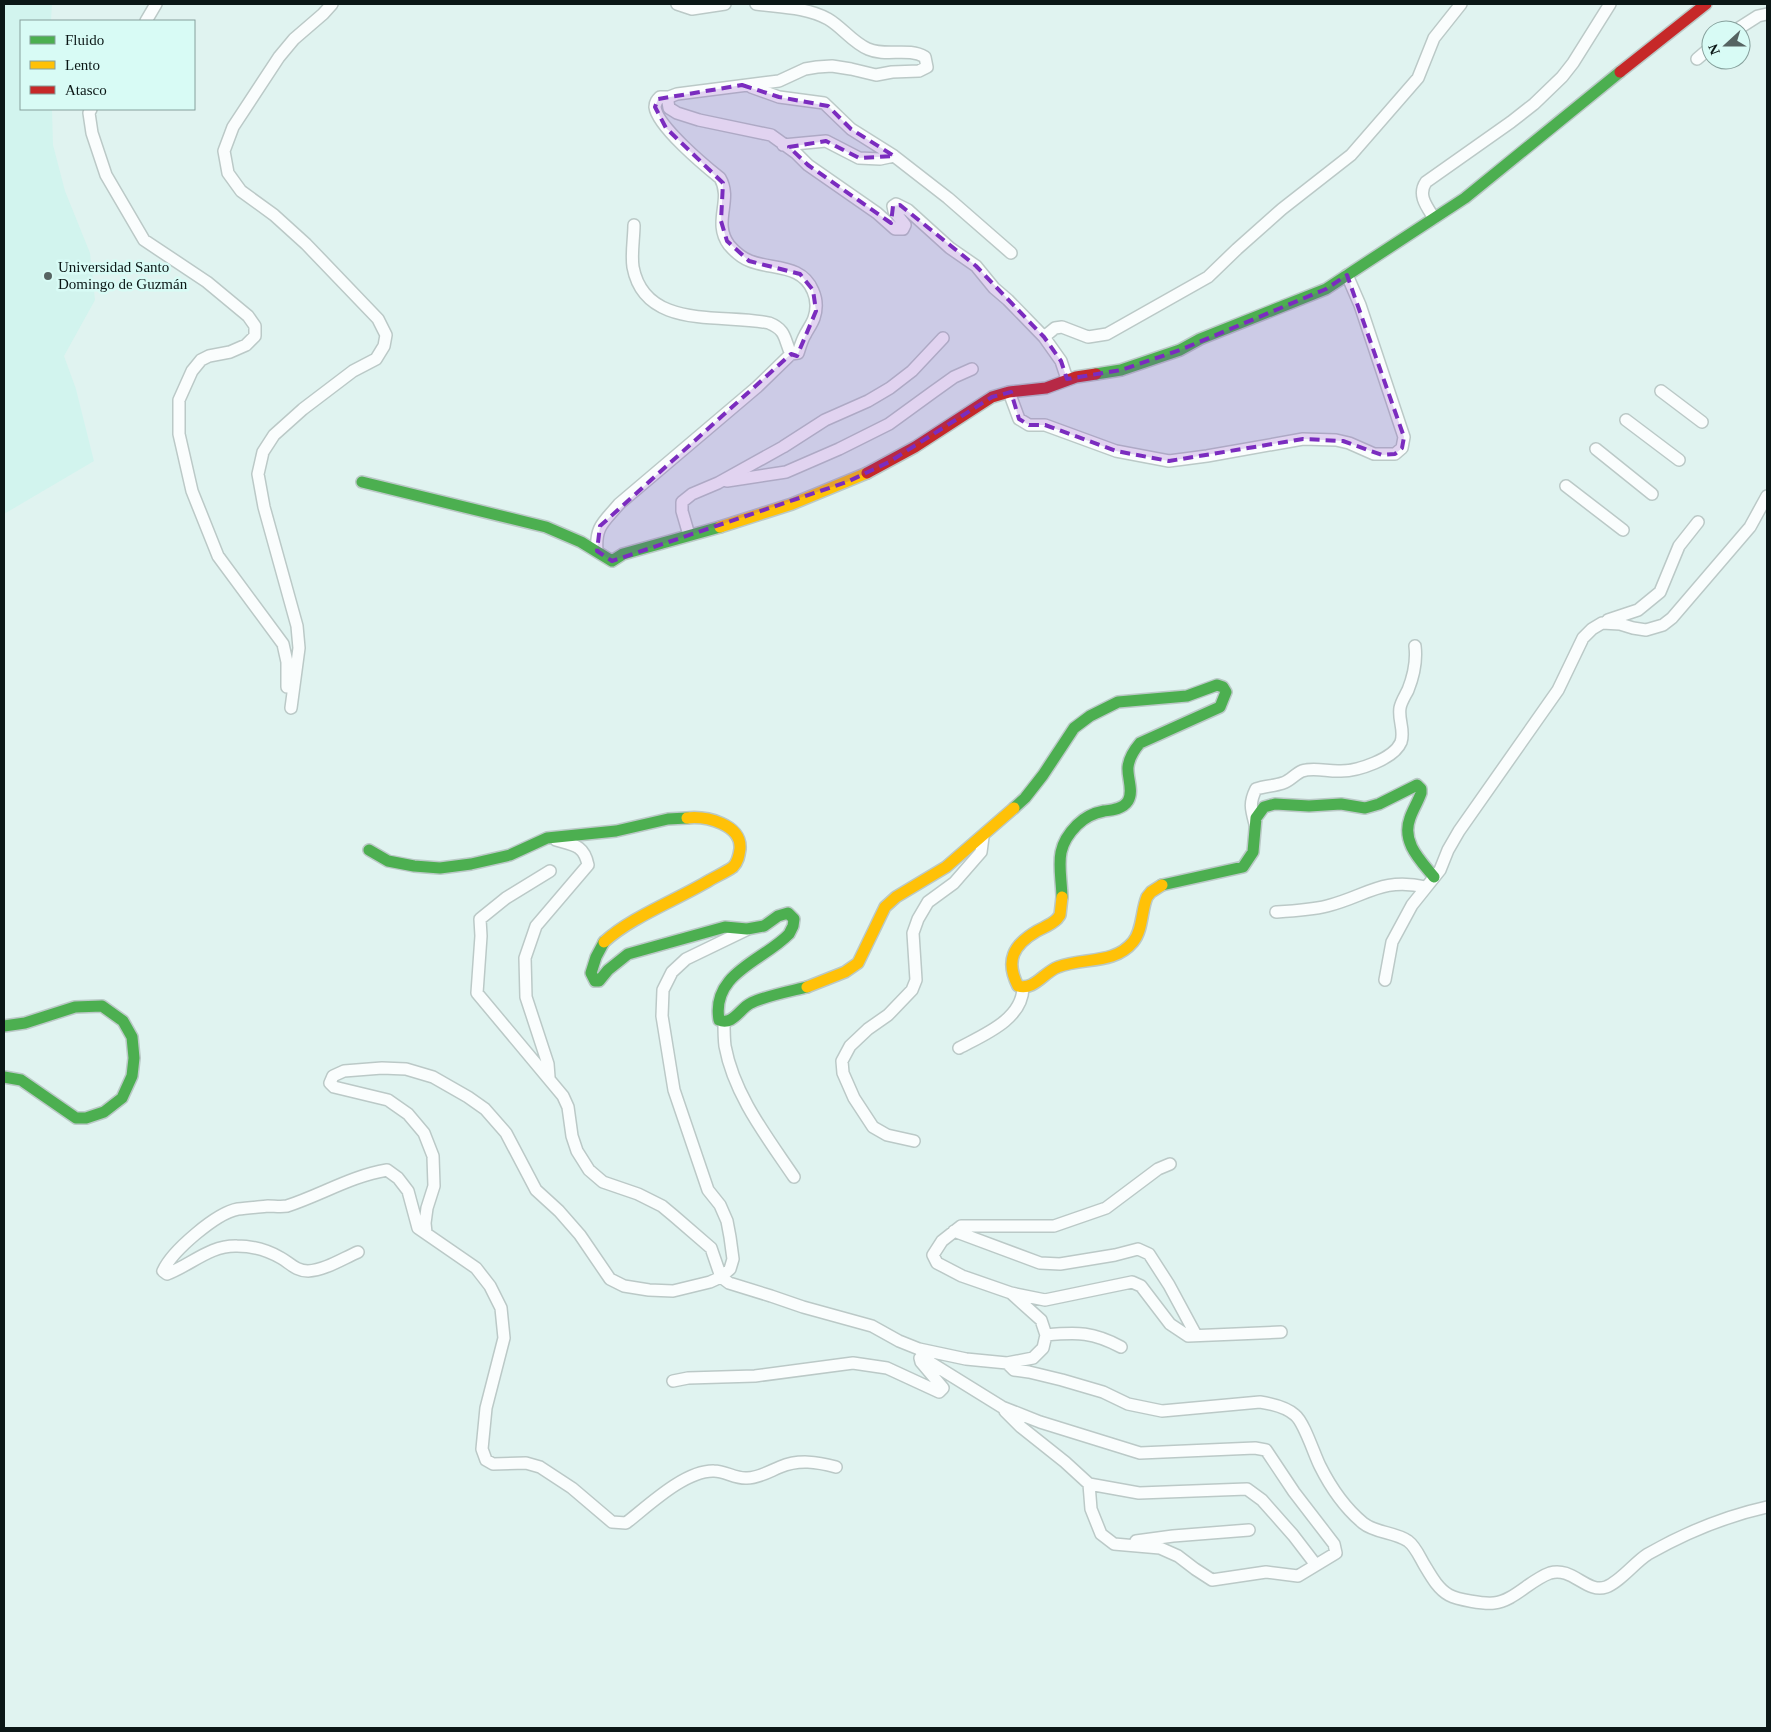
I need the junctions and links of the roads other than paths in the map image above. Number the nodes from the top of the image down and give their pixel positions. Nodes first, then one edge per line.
1 (156, 4) edge
2 (332, 4) edge
3 (677, 4) edge
4 (725, 4) edge
5 (756, 4) edge
6 (1461, 4) edge
7 (1610, 4) edge
8 (1706, 4) edge
9 (1767, 14) edge
10 (147, 20) edge
11 (1751, 20) edge
12 (1701, 56) edge
13 (1697, 59) dead end
14 (742, 85) junction
15 (669, 97) junction
16 (90, 110) edge
17 (783, 145) junction
18 (894, 156) junction
19 (1434, 218) junction
20 (634, 225) dead end
21 (1011, 253) dead end
22 (1347, 276) junction
23 (1044, 337) junction
24 (943, 338) dead end
25 (791, 354) junction
26 (972, 370) dead end
27 (1066, 379) junction
28 (1661, 391) dead end
29 (1009, 392) junction
30 (1626, 420) dead end
31 (1702, 422) dead end
32 (1596, 449) dead end
33 (1679, 460) dead end
34 (362, 482) dead end
35 (718, 483) junction
36 (1566, 486) dead end
37 (1652, 494) dead end
38 (1767, 496) edge
39 (1698, 522) dead end
40 (1624, 530) dead end
41 (689, 535) junction
42 (597, 551) junction
43 (1602, 623) junction
44 (1416, 646) dead end
45 (1255, 824) junction
46 (983, 836) junction
47 (547, 838) junction
48 (369, 850) dead end
49 (550, 871) dead end
50 (1434, 877) junction
51 (1426, 887) junction
52 (1276, 912) dead end
53 (747, 929) junction
54 (1385, 980) dead end
55 (1022, 988) junction
56 (724, 1022) junction
57 (4, 1026) edge
58 (960, 1048) dead end
59 (4, 1077) edge
60 (549, 1077) junction
61 (914, 1141) dead end
62 (1170, 1164) dead end
63 (794, 1176) dead end
64 (954, 1232) junction
65 (426, 1233) junction
66 (358, 1252) dead end
67 (721, 1277) junction
68 (1011, 1293) junction
69 (1281, 1332) dead end
70 (1046, 1335) junction
71 (1196, 1335) junction
72 (1122, 1347) dead end
73 (919, 1349) junction
74 (1007, 1363) junction
75 (672, 1381) dead end
76 (1002, 1407) junction
77 (836, 1467) dead end
78 (1089, 1484) junction
79 (1767, 1507) edge
80 (1249, 1530) dead end
81 (1114, 1544) junction
82 (1316, 1564) junction

1 - 10 street
2 - 16 street
3 - 4 street
5 - 14 street
6 - 23 street
7 - 19 street
8 - 19 street
9 - 11 street
12 - 13 street
14 - 15 street
14 - 18 street
15 - 17 street
15 - 25 street
17 - 18 street
17 - 23 street
18 - 21 street
19 - 22 street
20 - 25 street
22 - 27 street
22 - 29 street
23 - 27 street
24 - 35 street
25 - 42 street
26 - 35 street
27 - 29 street
28 - 31 street
29 - 41 street
30 - 33 street
32 - 37 street
34 - 42 street
35 - 41 street
36 - 40 street
38 - 43 street
39 - 43 street
41 - 42 street
43 - 50 street
44 - 45 street
45 - 50 street
45 - 55 street
46 - 55 street
46 - 56 street
46 - 61 street
47 - 48 street
47 - 53 street
47 - 60 street
49 - 60 street
50 - 51 street
51 - 52 street
51 - 54 street
53 - 56 street
53 - 67 street
55 - 58 street
56 - 63 street
57 - 59 street
60 - 67 street
62 - 64 street
64 - 68 street
64 - 71 street
65 - 66 street
65 - 67 street
65 - 77 street
67 - 73 street
68 - 70 street
68 - 71 street
69 - 71 street
70 - 72 street
70 - 74 street
73 - 74 street
73 - 75 street
73 - 76 street
74 - 79 street
76 - 78 street
76 - 82 street
78 - 81 street
78 - 82 street
80 - 81 street
81 - 82 street

